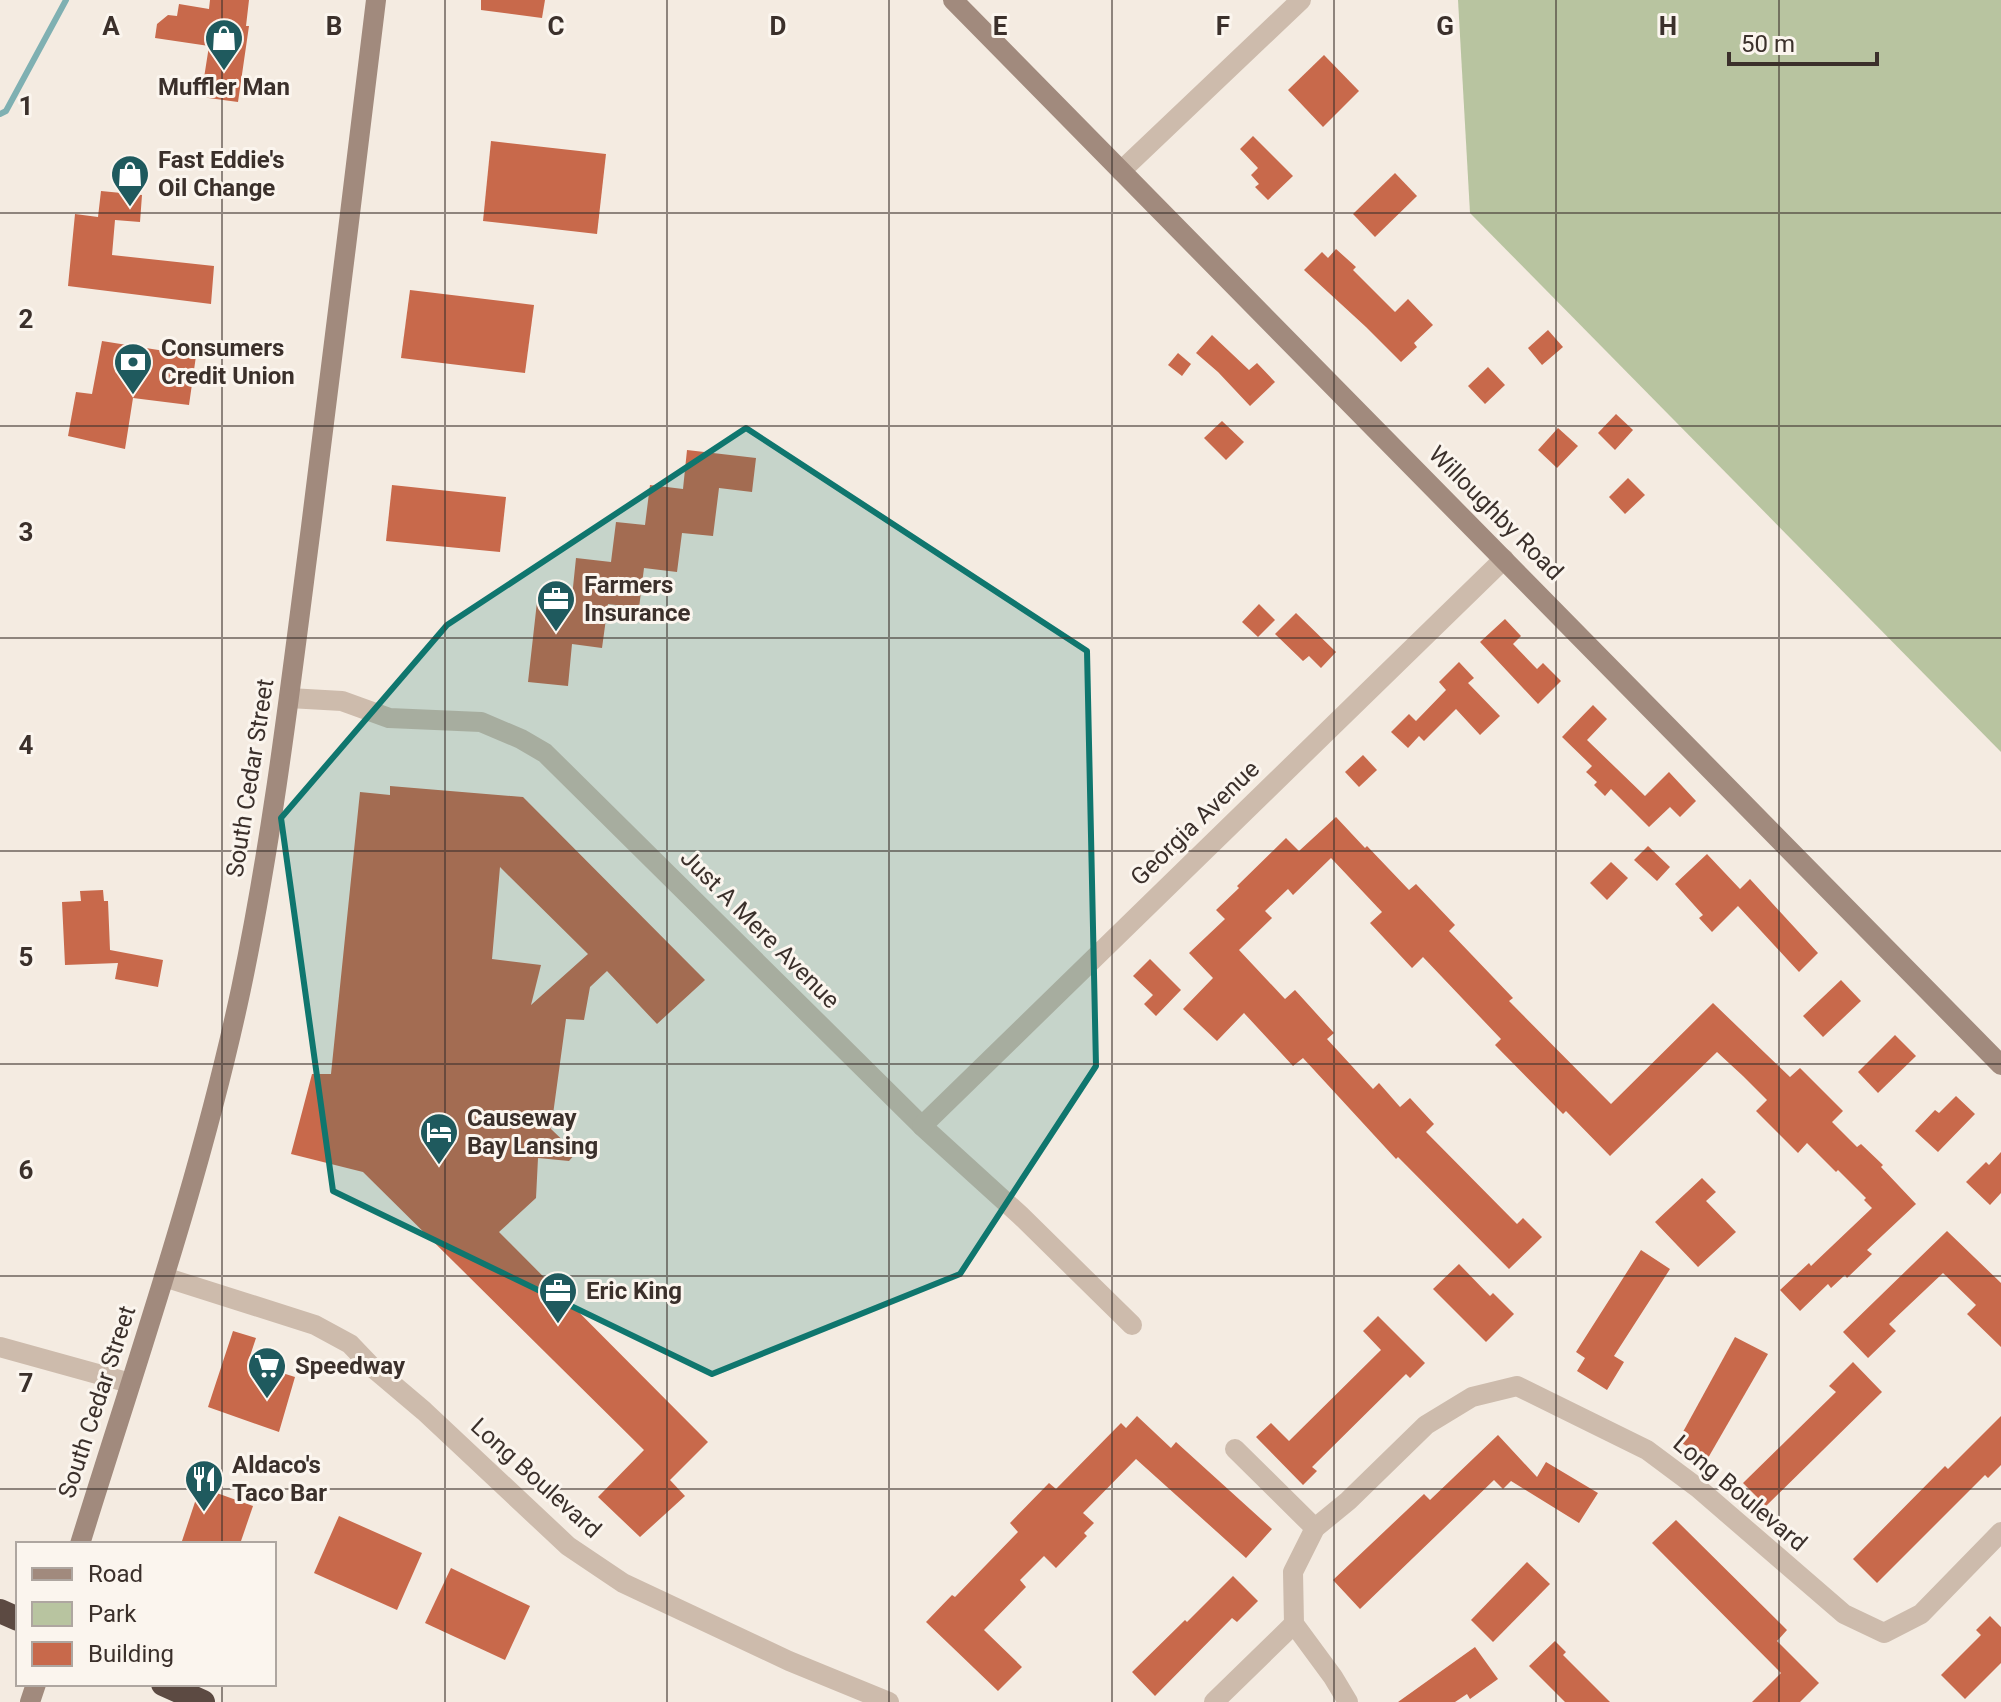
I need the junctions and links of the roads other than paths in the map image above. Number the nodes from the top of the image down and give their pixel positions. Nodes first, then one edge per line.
1 (376, 0) edge
2 (953, 0) edge
3 (1301, 0) edge
4 (1121, 171) junction
5 (1504, 559) junction
6 (289, 698) junction
7 (2001, 1065) edge
8 (922, 1126) junction
9 (164, 1277) junction
10 (1132, 1325) dead end
11 (0, 1347) edge
12 (130, 1383) junction
13 (1235, 1449) dead end
14 (1315, 1528) junction
15 (2001, 1532) edge
16 (81, 1542) edge
17 (1294, 1624) junction
18 (167, 1686) edge
19 (203, 1702) edge
20 (889, 1702) edge
21 (1214, 1702) edge
22 (1348, 1702) edge

1 - 6 main road, South Cedar Street
2 - 4 main road, Willoughby Road
3 - 4 street
4 - 5 main road, Willoughby Road
5 - 7 main road, Willoughby Road
5 - 8 street, Georgia Avenue
6 - 8 street, Just A Mere Avenue
6 - 9 main road, South Cedar Street
8 - 10 street, Just A Mere Avenue
9 - 12 main road, South Cedar Street
9 - 20 street, Long Boulevard
11 - 12 street
12 - 16 main road, South Cedar Street
13 - 14 street
14 - 15 street, Long Boulevard
14 - 17 street, Long Boulevard
17 - 21 street
17 - 22 street
18 - 19 highway

